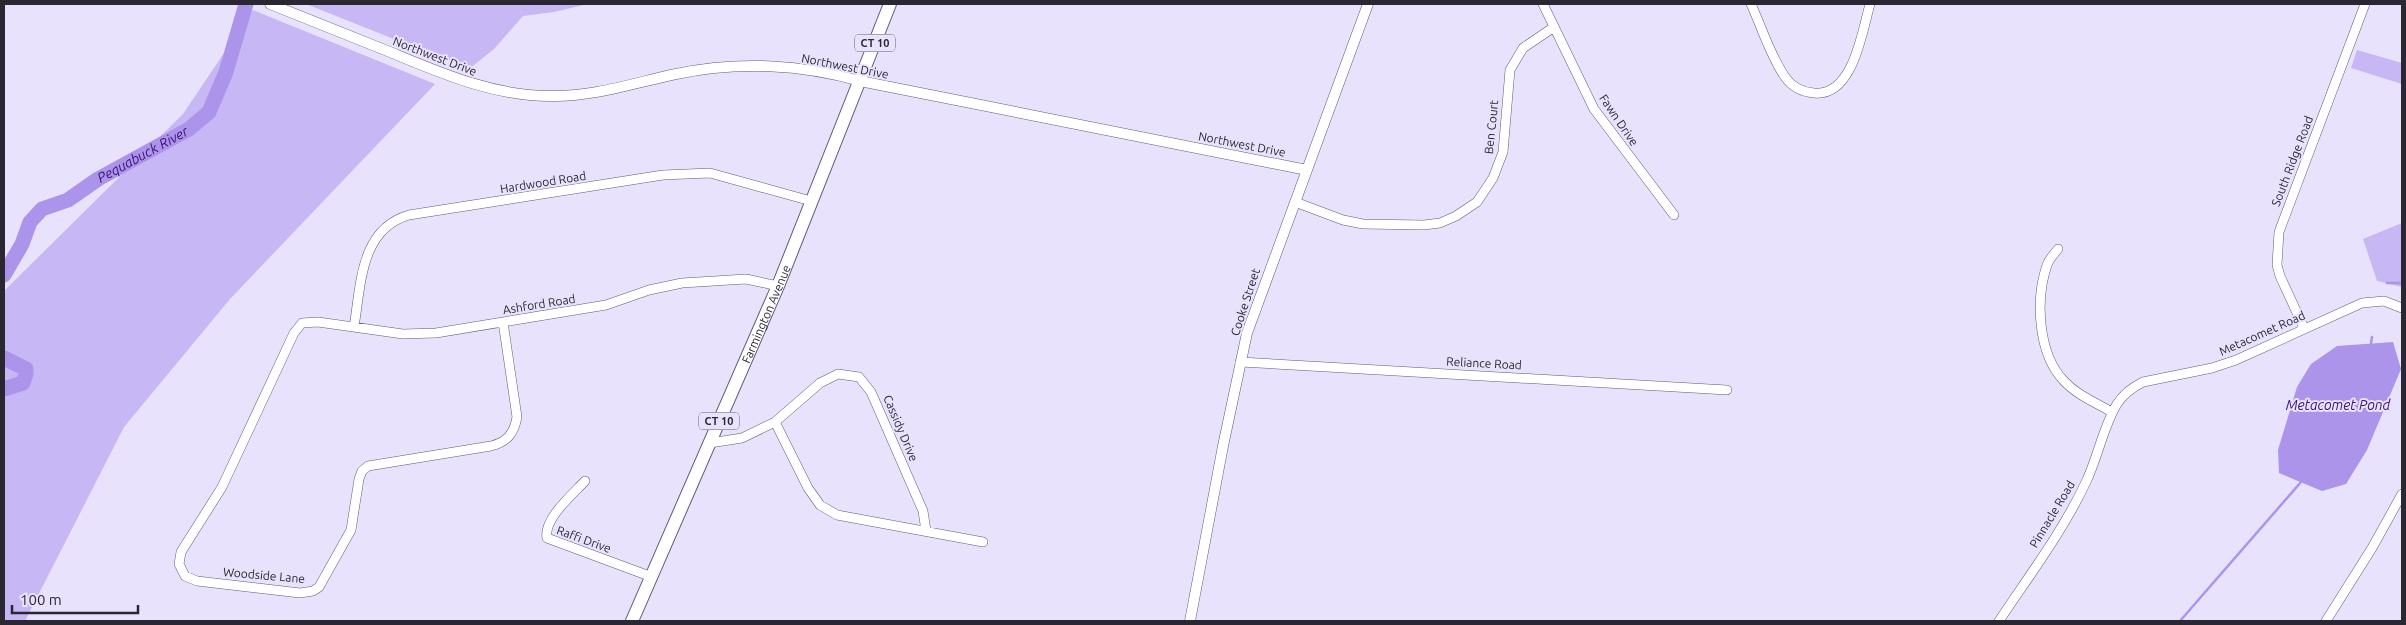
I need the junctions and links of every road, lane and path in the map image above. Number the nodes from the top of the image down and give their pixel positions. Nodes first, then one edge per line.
1 (270, 4) edge
2 (890, 4) edge
3 (1368, 4) edge
4 (1543, 4) edge
5 (1751, 4) edge
6 (1870, 4) edge
7 (2364, 4) edge
8 (1554, 27) junction
9 (860, 81) junction
10 (1307, 170) junction
11 (812, 201) junction
12 (1294, 202) junction
13 (1674, 215) dead end
14 (2058, 249) dead end
15 (778, 286) junction
16 (2402, 308) edge
17 (503, 322) junction
18 (302, 323) joint
19 (354, 327) junction
20 (2304, 328) junction
21 (1240, 362) junction
22 (1727, 390) dead end
23 (2112, 412) junction
24 (775, 422) junction
25 (710, 443) junction
26 (586, 481) dead end
27 (2402, 494) edge
28 (926, 531) junction
29 (983, 542) dead end
30 (652, 577) junction
31 (632, 621) edge
32 (1190, 621) edge
33 (1999, 621) edge
34 (2326, 621) edge

1 - 9 main road, Northwest Drive
2 - 9 highway, Farmington Avenue / CT 10
3 - 10 main road, Cooke Street
4 - 8 street, Fawn Drive
5 - 6 street
7 - 20 street, South Ridge Road
8 - 12 street, Ben Court
8 - 13 street, Fawn Drive
9 - 10 main road, Northwest Drive
9 - 11 highway, Farmington Avenue / CT 10
10 - 12 main road, Cooke Street
11 - 15 highway, Farmington Avenue / CT 10
11 - 19 street, Hardwood Road
12 - 21 main road, Cooke Street
14 - 23 street
15 - 17 street, Ashford Road
15 - 25 highway, Farmington Avenue / CT 10
16 - 20 street, Metacomet Road
17 - 18 street, Woodside Lane
17 - 19 street, Ashford Road
18 - 19 street, Ashford Road
20 - 23 street, Metacomet Road
21 - 22 street, Reliance Road
21 - 32 main road, Cooke Street
23 - 33 street, Pinnacle Road
24 - 25 street, Cassidy Drive
24 - 28 street
24 - 28 street, Cassidy Drive
25 - 30 highway, Farmington Avenue / CT 10
26 - 30 street, Raffi Drive
27 - 34 street
28 - 29 street
30 - 31 highway, Farmington Avenue / CT 10

